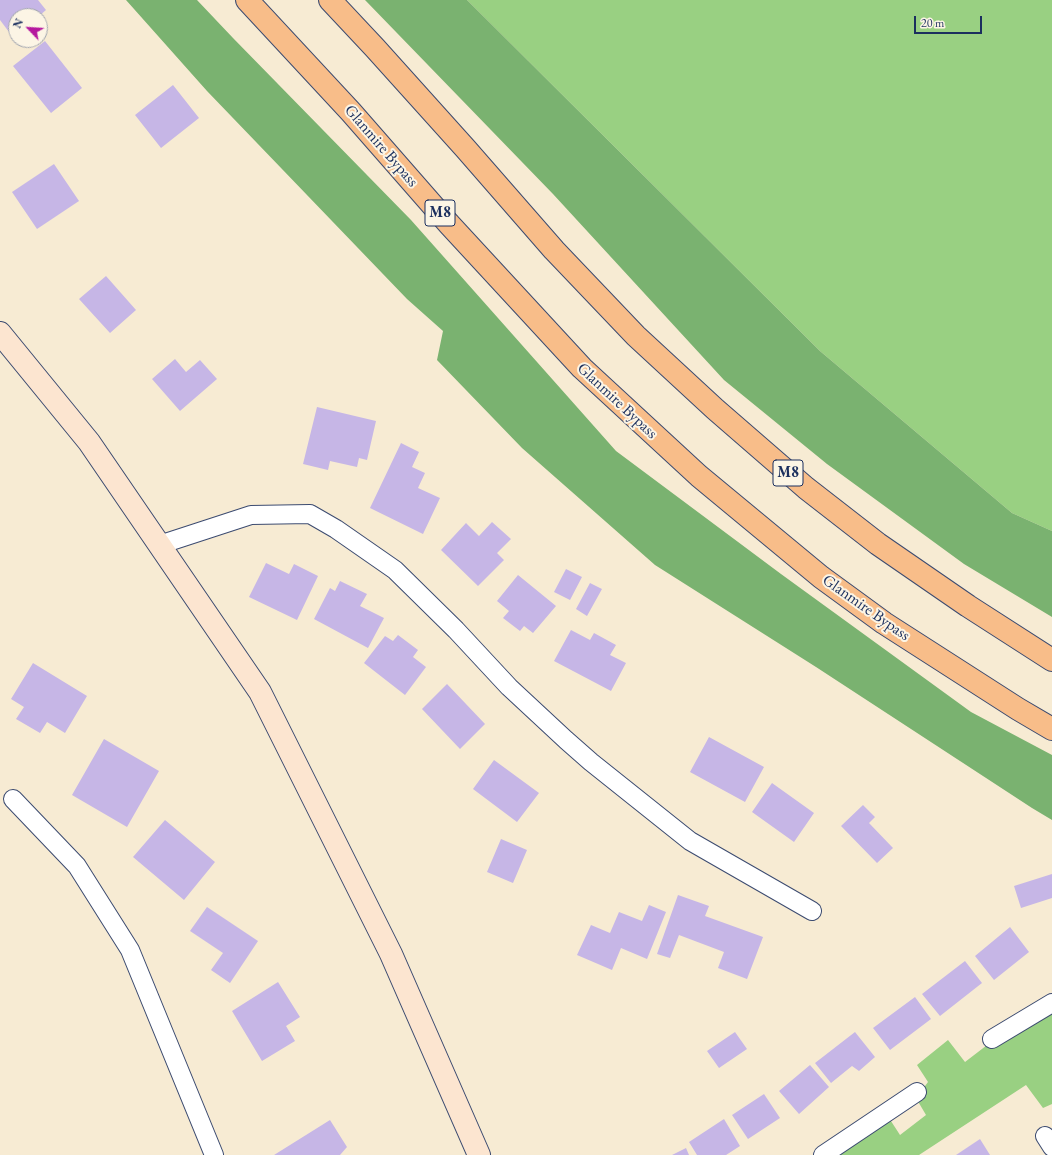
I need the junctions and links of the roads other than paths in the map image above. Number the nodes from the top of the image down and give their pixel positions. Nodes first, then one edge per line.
1 (247, 0) edge
2 (330, 0) edge
3 (0, 333) edge
4 (159, 545) junction
5 (1052, 660) edge
6 (1052, 729) edge
7 (12, 799) dead end
8 (812, 910) dead end
9 (1052, 1003) edge
10 (992, 1039) dead end
11 (917, 1092) dead end
12 (214, 1155) edge
13 (479, 1155) edge
14 (823, 1155) edge

1 - 6 highway, Glanmire Bypass / M8
2 - 5 highway, M8
3 - 4 main road
4 - 8 street
4 - 13 main road
7 - 12 street
9 - 10 street
11 - 14 street

